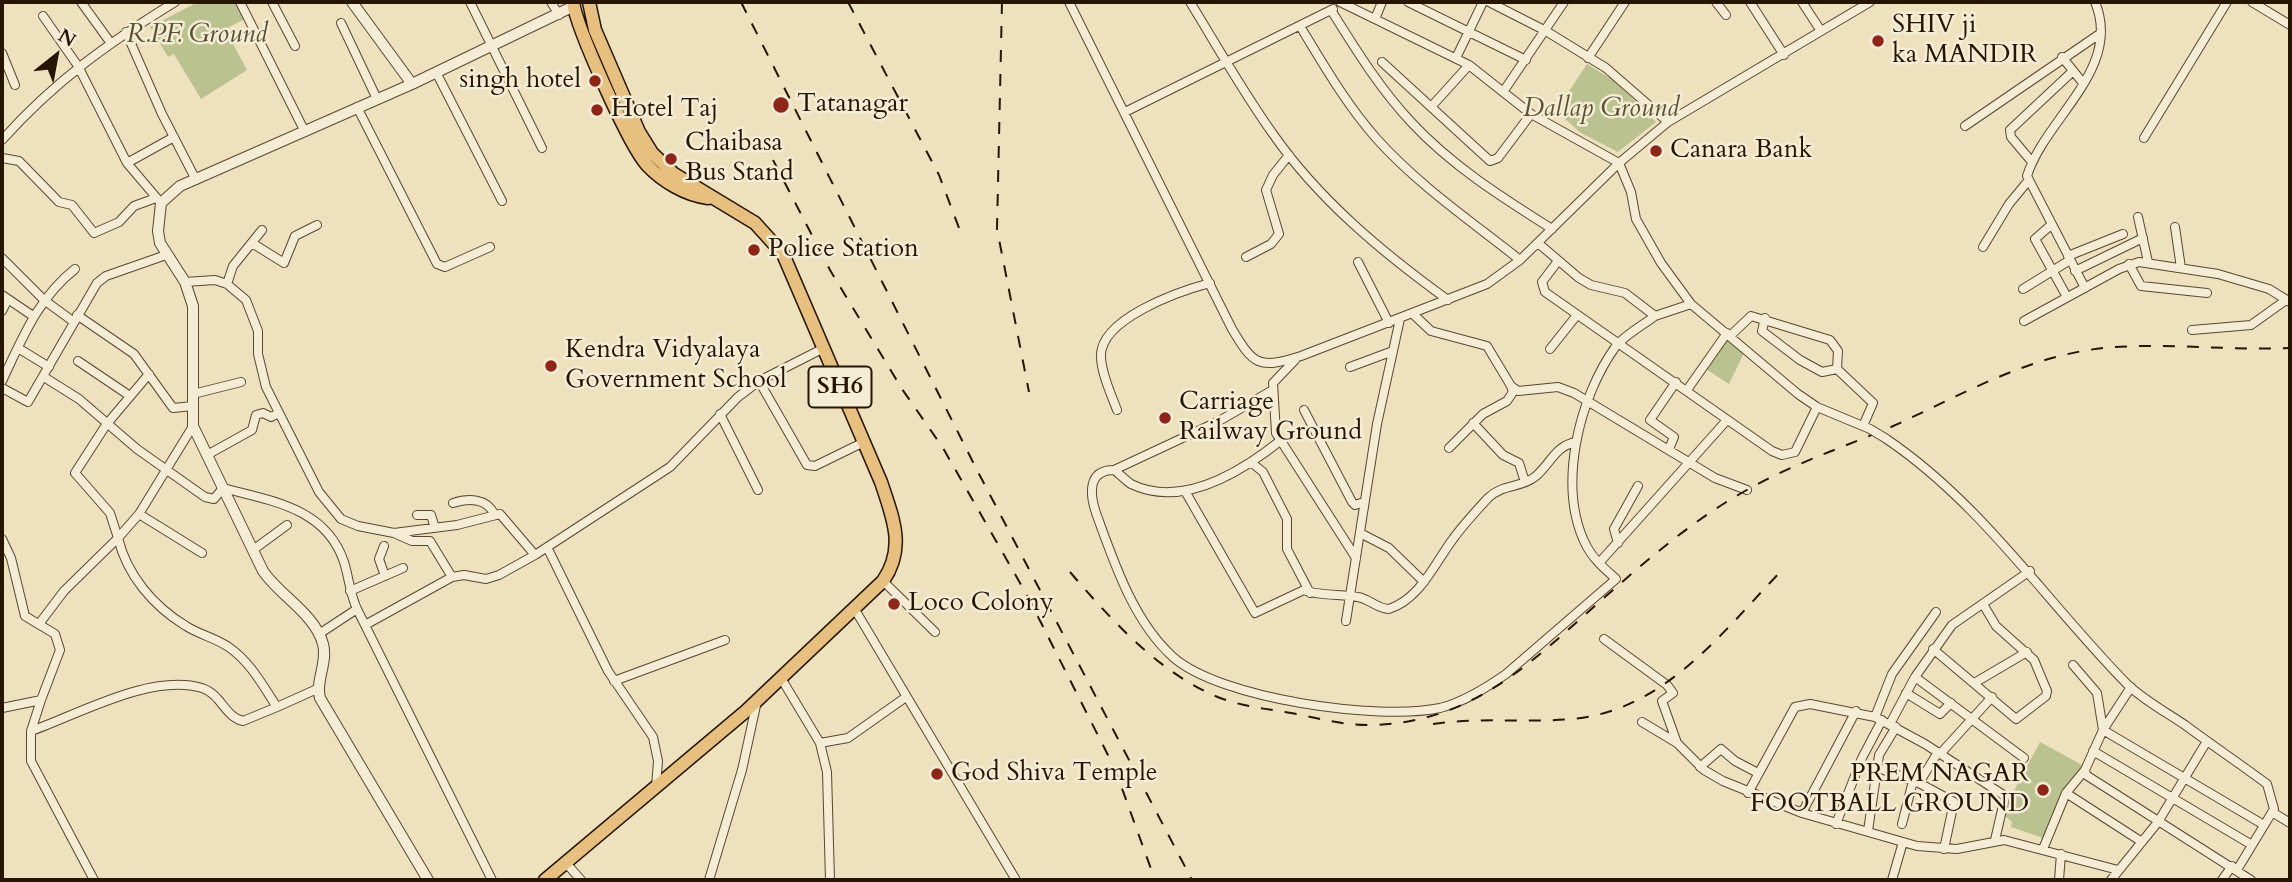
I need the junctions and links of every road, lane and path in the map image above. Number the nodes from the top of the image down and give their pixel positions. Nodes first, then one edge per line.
1 (80, 2) edge
2 (175, 2) edge
3 (240, 2) edge
4 (272, 2) edge
5 (352, 2) edge
6 (470, 2) edge
7 (551, 2) edge
8 (589, 2) edge
9 (1069, 2) edge
10 (1190, 2) edge
11 (1382, 2) edge
12 (1408, 2) edge
13 (1483, 2) edge
14 (1489, 2) edge
15 (1564, 2) edge
16 (1625, 2) edge
17 (1716, 2) edge
18 (1750, 2) edge
19 (1802, 2) edge
20 (1870, 2) edge
21 (2095, 2) edge
22 (2227, 2) edge
23 (2252, 2) edge
24 (1342, 3) edge
25 (573, 4) edge
26 (1331, 10) junction
27 (559, 15) junction
28 (1726, 15) dead end
29 (43, 16) dead end
30 (1375, 19) junction
31 (341, 23) dead end
32 (2290, 25) edge
33 (1300, 26) junction
34 (1546, 31) junction
35 (1821, 31) junction
36 (126, 32) junction
37 (1469, 32) junction
38 (2101, 33) junction
39 (110, 42) junction
40 (491, 44) junction
41 (295, 46) dead end
42 (2, 53) edge
43 (1784, 55) junction
44 (2062, 57) junction
45 (1456, 58) junction
46 (1588, 58) junction
47 (1526, 60) junction
48 (1382, 62) dead end
49 (1228, 63) junction
50 (1469, 65) junction
51 (78, 66) junction
52 (2073, 71) junction
53 (436, 72) junction
54 (2083, 83) junction
55 (412, 84) junction
56 (15, 85) dead end
57 (1503, 92) junction
58 (377, 99) junction
59 (357, 107) junction
60 (1431, 107) junction
61 (1125, 112) junction
62 (1531, 114) junction
63 (1668, 122) junction
64 (1965, 126) dead end
65 (305, 132) junction
66 (174, 137) junction
67 (2144, 138) dead end
68 (2, 140) edge
69 (542, 148) dead end
70 (1289, 155) junction
71 (2, 158) edge
72 (2032, 162) junction
73 (127, 163) junction
74 (1619, 163) junction
75 (196, 180) junction
76 (2028, 181) junction
77 (715, 199) junction
78 (159, 200) junction
79 (502, 201) dead end
80 (2138, 217) dead end
81 (317, 225) dead end
82 (2051, 225) junction
83 (2175, 227) dead end
84 (1552, 229) junction
85 (262, 230) dead end
86 (2123, 234) dead end
87 (2143, 238) junction
88 (252, 243) junction
89 (1538, 243) junction
90 (490, 247) dead end
91 (1983, 247) dead end
92 (166, 254) junction
93 (1246, 257) dead end
94 (2, 258) edge
95 (2069, 258) junction
96 (1520, 260) junction
97 (1558, 261) junction
98 (1358, 262) dead end
99 (2148, 262) junction
100 (2129, 264) junction
101 (2181, 268) junction
102 (75, 269) dead end
103 (2052, 271) junction
104 (2075, 271) junction
105 (185, 282) junction
106 (1210, 283) junction
107 (228, 284) junction
108 (2085, 288) junction
109 (2023, 289) dead end
110 (2207, 293) dead end
111 (5, 297) edge
112 (2067, 297) junction
113 (44, 300) junction
114 (1448, 300) junction
115 (2288, 301) edge
116 (1691, 304) junction
117 (2, 311) edge
118 (1413, 314) junction
119 (1577, 315) junction
120 (33, 316) junction
121 (1655, 316) junction
122 (76, 318) junction
123 (1765, 318) junction
124 (1400, 319) junction
125 (2024, 321) dead end
126 (1390, 323) junction
127 (2192, 330) dead end
128 (1728, 335) junction
129 (1617, 345) junction
130 (18, 348) junction
131 (824, 348) junction
132 (1550, 349) dead end
133 (1393, 351) junction
134 (1301, 356) junction
135 (78, 361) dead end
136 (49, 367) junction
137 (1350, 367) dead end
138 (1837, 369) junction
139 (149, 374) junction
140 (44, 377) junction
141 (2, 380) edge
142 (759, 381) junction
143 (241, 382) dead end
144 (1676, 382) junction
145 (1511, 386) junction
146 (2, 387) edge
147 (1688, 390) junction
148 (1271, 391) junction
149 (193, 394) junction
150 (130, 396) junction
151 (1586, 400) junction
152 (193, 406) junction
153 (1817, 407) junction
154 (1116, 410) dead end
155 (1304, 410) dead end
156 (279, 413) junction
157 (720, 414) junction
158 (1727, 420) junction
159 (1473, 423) junction
160 (106, 425) junction
161 (194, 426) junction
162 (1866, 427) junction
163 (1280, 441) junction
164 (864, 442) junction
165 (1576, 442) junction
166 (1449, 448) dead end
167 (1669, 449) junction
168 (207, 455) junction
169 (1689, 462) junction
170 (1252, 463) junction
171 (1114, 470) junction
172 (166, 471) junction
173 (1524, 482) junction
174 (1638, 485) dead end
175 (223, 488) junction
176 (758, 490) dead end
177 (1746, 490) dead end
178 (1185, 491) junction
179 (1364, 502) junction
180 (453, 503) dead end
181 (139, 514) junction
182 (494, 514) junction
183 (416, 516) dead end
184 (341, 519) junction
185 (287, 526) dead end
186 (435, 528) junction
187 (328, 533) junction
188 (394, 533) junction
189 (1360, 533) junction
190 (118, 538) junction
191 (2, 539) edge
192 (1618, 543) junction
193 (384, 546) dead end
194 (547, 547) junction
195 (253, 550) junction
196 (202, 552) dead end
197 (535, 555) junction
198 (1356, 558) junction
199 (1599, 563) junction
200 (403, 568) dead end
201 (2029, 571) junction
202 (385, 576) junction
203 (452, 577) junction
204 (883, 581) junction
205 (1423, 582) junction
206 (350, 591) junction
207 (1311, 594) junction
208 (1350, 597) junction
209 (1983, 604) junction
210 (854, 608) junction
211 (357, 610) junction
212 (1936, 612) dead end
213 (1346, 621) dead end
214 (39, 624) junction
215 (365, 625) junction
216 (935, 632) dead end
217 (319, 634) junction
218 (1604, 639) dead end
219 (725, 640) dead end
220 (1933, 649) junction
221 (2027, 652) junction
222 (2073, 665) dead end
223 (781, 677) junction
224 (1915, 677) junction
225 (614, 681) junction
226 (1976, 682) junction
227 (2130, 687) junction
228 (317, 689) junction
229 (1906, 693) junction
230 (906, 697) junction
231 (1992, 697) junction
232 (41, 700) junction
233 (757, 701) junction
234 (1951, 703) junction
235 (277, 707) junction
236 (2, 709) edge
237 (1856, 711) junction
238 (1972, 718) junction
239 (1643, 722) dead end
240 (1886, 722) junction
241 (2103, 730) junction
242 (31, 731) junction
243 (2207, 741) junction
244 (820, 743) junction
245 (1677, 743) junction
246 (2093, 751) junction
247 (1939, 753) junction
248 (2024, 758) dead end
249 (1700, 766) junction
250 (1876, 767) junction
251 (2085, 770) junction
252 (1758, 773) junction
253 (2185, 778) junction
254 (1916, 782) junction
255 (656, 787) junction
256 (1748, 793) junction
257 (2066, 793) junction
258 (2171, 797) junction
259 (2272, 812) junction
260 (1802, 813) junction
261 (2158, 822) junction
262 (2290, 823) edge
263 (1836, 824) junction
264 (1902, 824) dead end
265 (2264, 825) junction
266 (1868, 831) junction
267 (1995, 841) junction
268 (1903, 842) junction
269 (2142, 842) junction
270 (2252, 845) junction
271 (1944, 849) junction
272 (2043, 849) junction
273 (2061, 854) junction
274 (566, 863) junction
275 (2234, 868) junction
276 (2118, 870) junction
277 (94, 880) edge
278 (428, 880) edge
279 (492, 880) edge
280 (545, 880) edge
281 (582, 880) edge
282 (709, 880) edge
283 (831, 880) edge
284 (1016, 880) edge
285 (1892, 880) edge
286 (2059, 880) edge
287 (2111, 880) edge
288 (2222, 880) edge
289 (2251, 880) edge

1 - 39 street
2 - 36 street
3 - 65 street
4 - 41 street
5 - 55 street
6 - 40 street
7 - 27 street
8 - 77 main road, SH6
9 - 61 street
10 - 49 street
11 - 30 street
12 - 37 street
13 - 37 street
14 - 34 street
15 - 34 street
16 - 46 street
17 - 28 street
18 - 43 street
19 - 35 street
20 - 35 street
21 - 38 street
22 - 67 street
23 - 32 street
24 - 26 street
24 - 30 street
25 - 27 street
25 - 77 main road, SH6
26 - 33 street
26 - 84 street
27 - 40 street
29 - 51 street
30 - 45 street
31 - 58 street
33 - 49 street
33 - 96 street
34 - 46 street
34 - 47 street
35 - 43 street
36 - 39 street
36 - 66 street
37 - 45 street
37 - 47 street
38 - 44 street
38 - 54 street
39 - 51 street
40 - 53 street
40 - 69 street
42 - 56 street
43 - 63 street
44 - 52 street
44 - 64 street
45 - 50 street
46 - 63 street
47 - 57 street
48 - 60 street
49 - 61 street
49 - 70 street
50 - 57 street
50 - 60 street
51 - 68 street
51 - 73 street
52 - 54 street
52 - 72 street
53 - 55 street
53 - 79 street
54 - 72 street
55 - 58 street
57 - 62 street
58 - 59 street
59 - 65 street
59 - 90 street
60 - 62 street
61 - 106 street
62 - 74 street
63 - 74 street
65 - 75 street
66 - 73 street
66 - 75 street
70 - 93 street
70 - 114 street
71 - 78 street
72 - 76 street
73 - 78 street
74 - 84 street
74 - 116 street
75 - 78 street
76 - 82 street
76 - 91 street
77 - 131 main road, SH6
78 - 92 street
80 - 87 street
81 - 88 street
82 - 95 street
82 - 103 street
83 - 101 street
84 - 89 street
85 - 88 street
86 - 95 street
87 - 99 street
87 - 104 street
88 - 107 street
89 - 96 street
89 - 97 street
92 - 105 street
92 - 122 street
94 - 113 street
95 - 103 street
95 - 104 street
96 - 114 street
97 - 119 street
97 - 121 street
98 - 126 street
99 - 100 street
99 - 101 street
100 - 108 street
100 - 110 street
101 - 115 street
102 - 113 street
103 - 109 street
103 - 112 street
104 - 108 street
105 - 107 street
105 - 149 street
106 - 134 street
106 - 154 street
107 - 156 street
108 - 112 street
111 - 117 street
111 - 120 street
112 - 125 street
113 - 120 street
113 - 122 street
114 - 118 street
115 - 127 street
116 - 121 street
116 - 128 street
118 - 124 street
118 - 145 street
119 - 129 street
119 - 132 street
120 - 130 street
121 - 129 street
122 - 136 street
122 - 139 street
123 - 128 street
123 - 138 street
123 - 138 street
124 - 126 street
124 - 133 street
126 - 134 street
128 - 147 street
128 - 153 street
129 - 144 street
129 - 151 street
130 - 136 street
130 - 141 street
131 - 142 street
131 - 164 main road, SH6
133 - 137 street
133 - 179 street
134 - 148 street
135 - 150 street
136 - 140 street
138 - 162 street
139 - 150 street
139 - 152 street
140 - 146 street
140 - 160 street
142 - 157 street
142 - 164 street
143 - 149 street
144 - 147 street
144 - 167 street
145 - 151 street
145 - 159 street
147 - 158 street
148 - 163 street
148 - 171 street
149 - 152 street
150 - 160 street
151 - 165 street
151 - 167 street
152 - 161 street
153 - 158 street
153 - 162 street
155 - 179 street
156 - 168 street
156 - 184 street
157 - 176 street
157 - 194 street
158 - 169 street
159 - 166 street
159 - 173 street
160 - 172 street
160 - 190 street
161 - 168 street
161 - 172 street
162 - 201 street, bridge
163 - 170 street
163 - 198 street
164 - 204 main road, SH6
165 - 173 street
165 - 199 street
167 - 169 street
168 - 175 street
169 - 177 street
169 - 192 street
170 - 178 street
170 - 207 street
171 - 178 street
171 - 199 street
172 - 175 street
172 - 181 street
173 - 205 street
174 - 192 street
175 - 187 street
175 - 195 street
178 - 207 street
179 - 189 street
180 - 182 street
181 - 190 street
181 - 196 street
182 - 186 street
182 - 197 street
183 - 186 street
184 - 187 street
184 - 188 street
185 - 195 street
186 - 188 street
187 - 206 street
188 - 203 street
189 - 198 street
189 - 205 street
190 - 214 street
190 - 235 street
191 - 214 street
192 - 199 street
193 - 202 street
194 - 197 street
194 - 225 street
195 - 217 street
197 - 203 street
198 - 208 street
200 - 202 street
201 - 209 street
201 - 227 street
202 - 206 street
203 - 215 street
204 - 210 main road, SH6
204 - 216 street
205 - 208 street
206 - 211 street
207 - 208 street
208 - 213 street
209 - 220 street
209 - 221 street
210 - 223 main road, SH6
210 - 230 street
211 - 215 street
211 - 217 street
212 - 240 street
214 - 232 street
215 - 279 street
217 - 228 street
218 - 245 street
219 - 225 street
220 - 224 street
220 - 226 street
221 - 226 street
221 - 231 street
222 - 241 street
223 - 233 main road, SH6
223 - 244 street
224 - 229 street
224 - 234 street
225 - 255 street
226 - 231 street
227 - 241 street
227 - 243 street
228 - 235 street
228 - 278 street
229 - 234 street
229 - 240 street
230 - 244 street
230 - 284 street
231 - 238 street
232 - 236 street
232 - 242 street
233 - 255 main road, SH6
233 - 282 street
234 - 238 street
235 - 242 street
237 - 240 street
237 - 252 street
237 - 260 street
238 - 247 street
238 - 248 street
239 - 245 street
240 - 247 street
240 - 250 street
240 - 263 street
241 - 246 street
241 - 253 street
242 - 277 street
243 - 253 street
243 - 259 street
244 - 283 street
245 - 249 street
246 - 251 street
246 - 258 street
247 - 254 street
247 - 267 street
249 - 252 street
249 - 256 street
250 - 254 street
250 - 266 street
251 - 257 street
251 - 261 street
252 - 256 street
253 - 258 street
253 - 265 street
254 - 264 street
254 - 271 street
255 - 274 main road, SH6
256 - 260 street
257 - 269 street
257 - 272 street
258 - 261 street
258 - 270 street
259 - 262 street
259 - 265 street
260 - 263 street
261 - 269 street
261 - 275 street
263 - 266 street
265 - 270 street
266 - 268 street
267 - 271 street
267 - 272 street
268 - 271 street
268 - 285 street
269 - 276 street
270 - 275 street
272 - 273 street
273 - 276 street
273 - 286 street
274 - 280 main road, SH6
274 - 281 street
275 - 288 street
275 - 289 street
276 - 287 street

